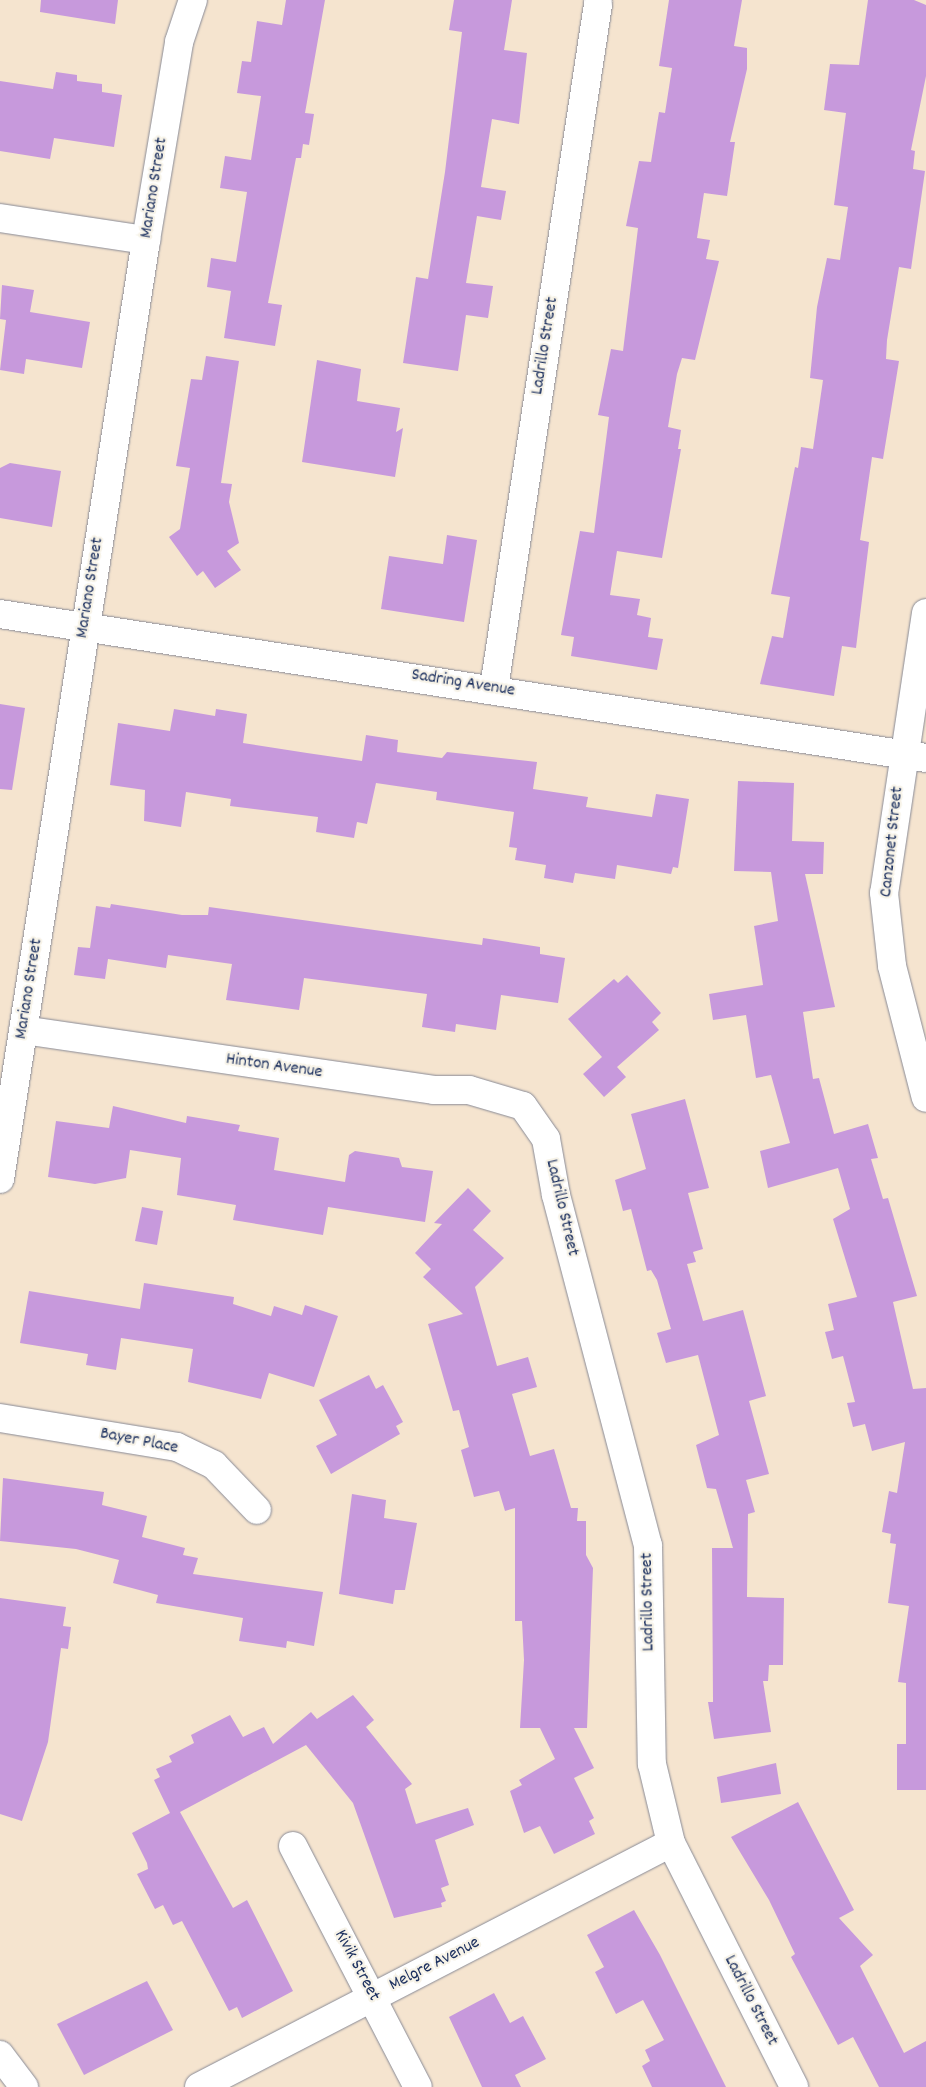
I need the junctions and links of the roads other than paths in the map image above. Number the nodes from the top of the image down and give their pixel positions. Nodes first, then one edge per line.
1 (192, 0) edge
2 (598, 4) dead end
3 (0, 218) edge
4 (146, 240) junction
5 (926, 612) edge
6 (0, 614) edge
7 (85, 628) junction
8 (494, 688) junction
9 (915, 756) edge
10 (23, 1030) junction
11 (926, 1098) edge
12 (523, 1106) joint
13 (0, 1179) edge
14 (0, 1418) edge
15 (257, 1510) dead end
16 (671, 1843) junction
17 (293, 1846) dead end
18 (372, 1996) junction
19 (0, 2055) edge
20 (24, 2087) edge
21 (199, 2087) edge
22 (418, 2087) edge
23 (794, 2087) edge

1 - 4 street, Mariano Street
2 - 8 street, Ladrillo Street
3 - 4 street
4 - 7 street, Mariano Street
5 - 9 street, Canzonet Street
6 - 7 street, Sadring Avenue
7 - 8 street, Sadring Avenue
7 - 10 street, Mariano Street
8 - 9 street, Sadring Avenue
9 - 11 street, Canzonet Street
10 - 12 street, Hinton Avenue
10 - 13 street, Mariano Street
12 - 16 street, Ladrillo Street
14 - 15 street, Bayer Place
16 - 18 street, Melgre Avenue
16 - 23 street, Ladrillo Street
17 - 18 street, Kivik Street
18 - 21 street, Melgre Avenue
18 - 22 street, Kivik Street
19 - 20 street

